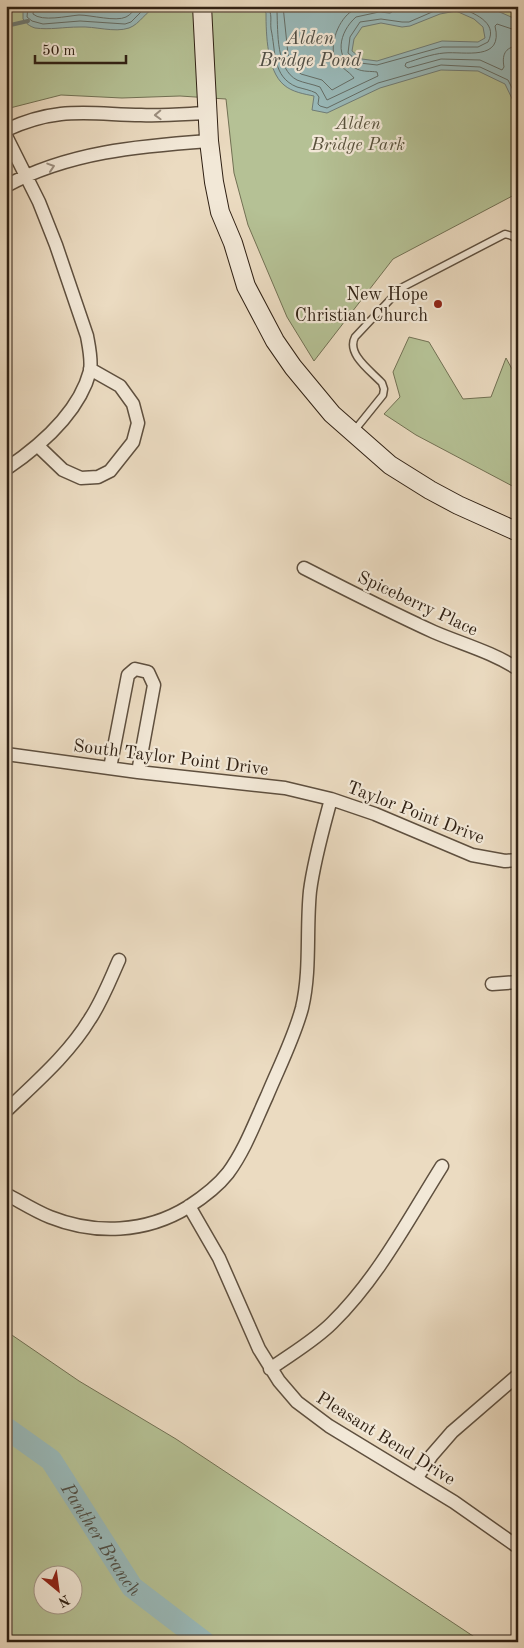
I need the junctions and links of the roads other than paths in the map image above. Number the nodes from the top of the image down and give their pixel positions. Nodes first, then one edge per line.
1 (202, 12) edge
2 (207, 113) junction
3 (6, 130) edge
4 (6, 136) edge
5 (208, 141) junction
6 (26, 175) junction
7 (6, 186) edge
8 (518, 240) edge
9 (90, 369) junction
10 (354, 432) junction
11 (38, 446) junction
12 (6, 469) edge
13 (518, 532) edge
14 (304, 568) dead end
15 (518, 669) edge
16 (6, 754) edge
17 (110, 768) junction
18 (138, 772) junction
19 (331, 799) junction
20 (518, 860) edge
21 (119, 960) dead end
22 (518, 982) edge
23 (492, 984) dead end
24 (6, 1111) edge
25 (442, 1166) dead end
26 (6, 1194) edge
27 (189, 1206) junction
28 (270, 1369) junction
29 (518, 1375) edge
30 (416, 1479) junction
31 (518, 1547) edge

1 - 2 street
2 -> 3 street
2 - 5 street
4 - 6 street
6 -> 5 street
5 - 10 street
6 - 7 street
6 - 9 street
8 - 10 lane
9 - 11 street
9 - 11 street
10 - 13 street
11 - 12 street
14 - 15 street, Spiceberry Place
16 - 17 street, South Taylor Point Drive
17 - 18 street, South Taylor Point Drive
17 - 18 street
18 - 19 street, South Taylor Point Drive
19 - 20 street, Taylor Point Drive
19 - 27 street
21 - 24 street
22 - 23 street
25 - 28 street
26 - 27 street
27 - 28 street, Pleasant Bend Drive
28 - 30 street, Pleasant Bend Drive
29 - 30 street
30 - 31 street, Pleasant Bend Drive

